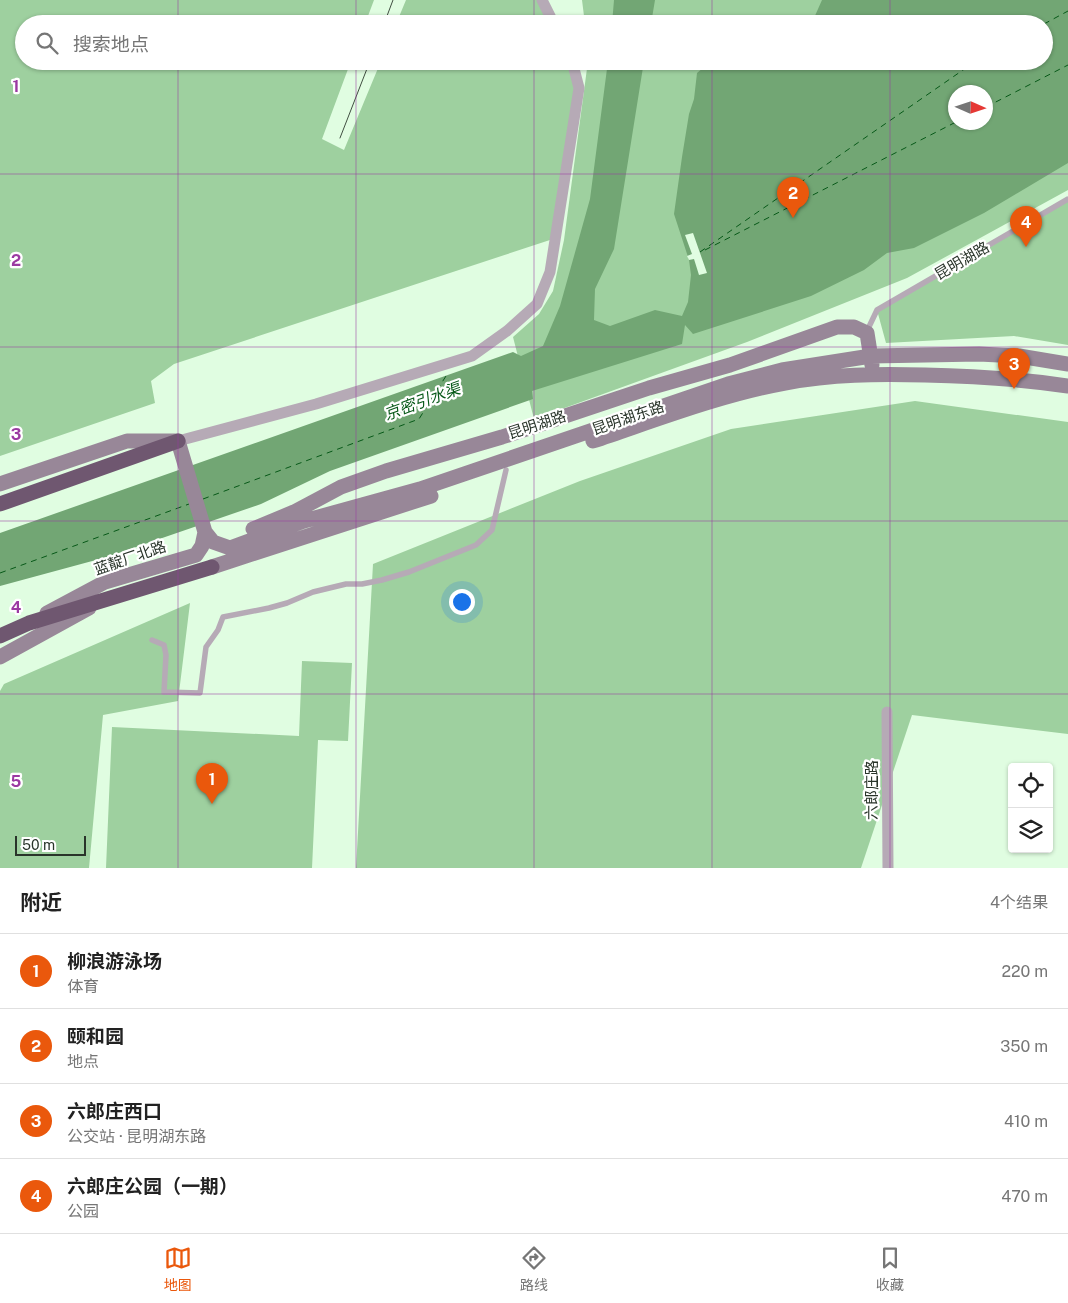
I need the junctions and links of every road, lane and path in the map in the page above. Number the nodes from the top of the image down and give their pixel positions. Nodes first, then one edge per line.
1 (542, 0) edge
2 (550, 15) edge
3 (574, 70) edge
4 (1068, 199) edge
5 (867, 333) junction
6 (871, 356) junction
7 (1068, 364) edge
8 (872, 374) junction
9 (1068, 386) edge
10 (178, 442) junction
11 (506, 470) junction
12 (0, 484) edge
13 (0, 504) edge
14 (209, 537) junction
15 (212, 567) joint
16 (108, 598) junction
17 (29, 623) junction
18 (0, 636) edge
19 (152, 640) dead end
20 (0, 643) edge
21 (0, 656) edge
22 (887, 712) dead end
23 (888, 868) edge

1 - 2 street
3 - 10 street
4 - 5 lane, 昆明湖路
5 - 6 main road
5 - 14 main road, 昆明湖路
6 - 7 main road, 昆明湖东路
6 - 8 main road
6 - 14 main road, 昆明湖东路
8 - 9 main road, 昆明湖东路
8 - 11 main road, 昆明湖东路
10 - 12 main road
10 - 13 highway
10 - 14 main road
11 - 15 main road, 昆明湖东路
11 - 19 lane
14 - 17 main road, 蓝靛厂北路
15 - 16 highway, 蓝靛厂北路
16 - 17 highway, 蓝靛厂北路
16 - 21 main road
17 - 18 highway, 蓝靛厂北路
17 - 20 highway
22 - 23 street, 六郎庄路

